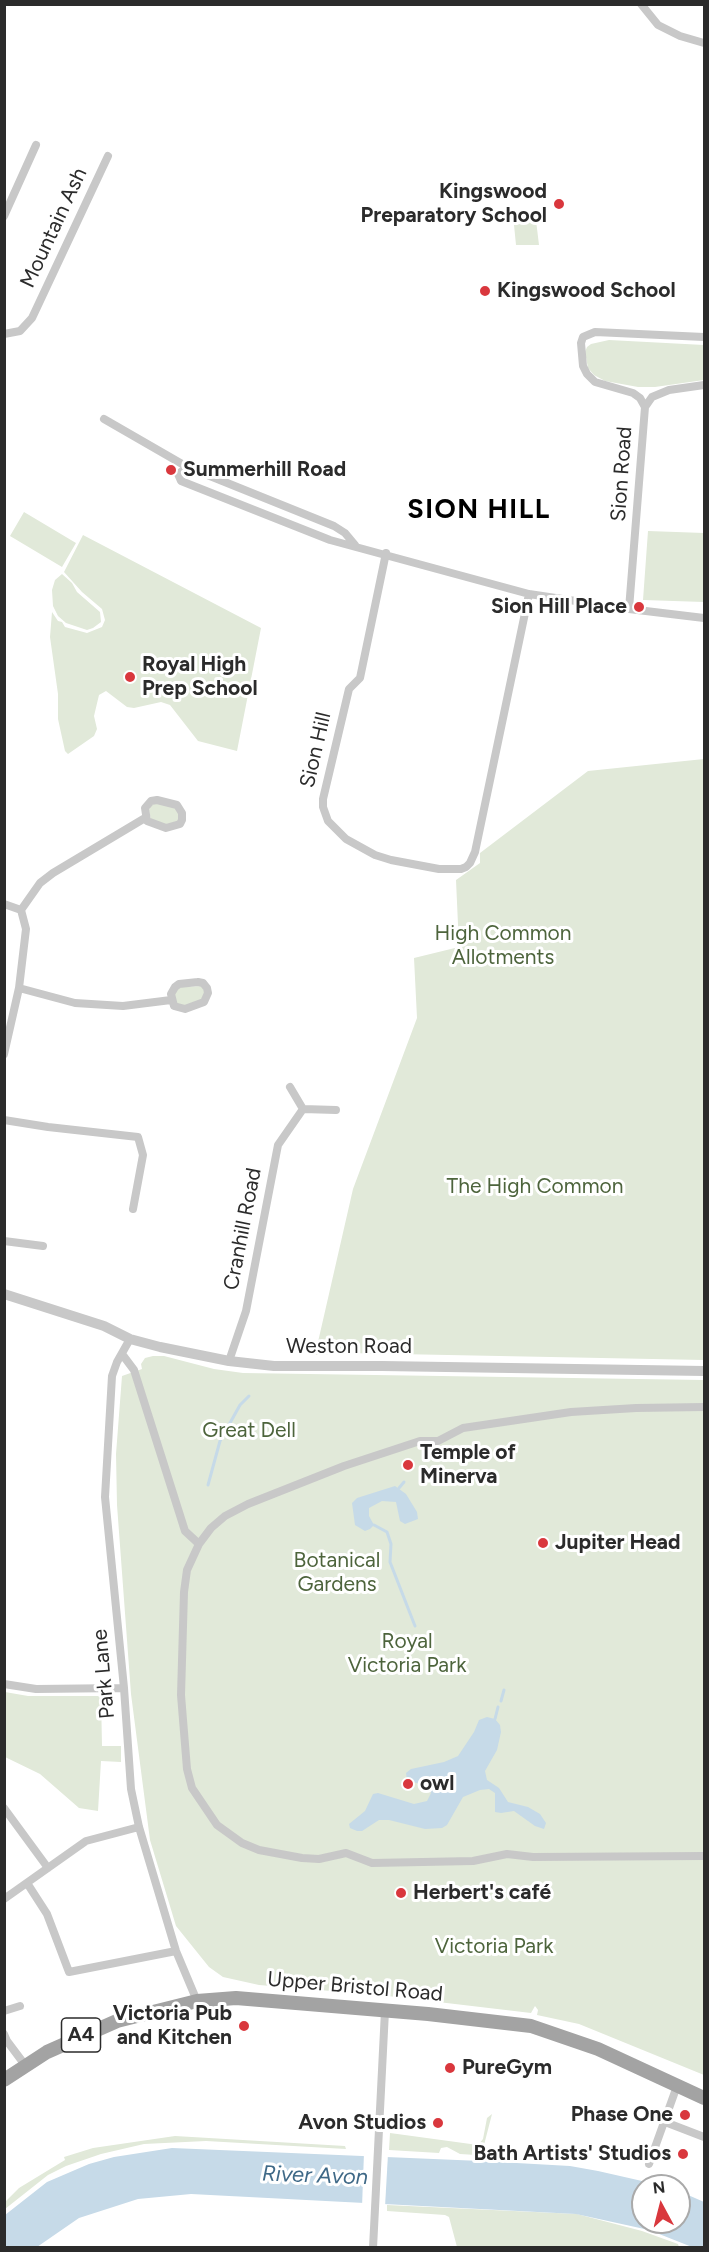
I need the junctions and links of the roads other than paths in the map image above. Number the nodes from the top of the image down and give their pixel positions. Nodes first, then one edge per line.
1 (641, 4) edge
2 (705, 43) edge
3 (36, 146) dead end
4 (108, 156) dead end
5 (4, 216) edge
6 (4, 334) edge
7 (705, 337) edge
8 (705, 385) edge
9 (645, 407) junction
10 (104, 419) dead end
11 (190, 468) junction
12 (355, 545) junction
13 (386, 554) junction
14 (529, 594) junction
15 (629, 609) junction
16 (705, 618) edge
17 (145, 818) junction
18 (4, 904) edge
19 (21, 910) junction
20 (19, 988) junction
21 (171, 1000) dead end
22 (4, 1054) edge
23 (290, 1087) dead end
24 (303, 1109) junction
25 (336, 1110) dead end
26 (4, 1120) edge
27 (143, 1128) dead end
28 (138, 1137) junction
29 (133, 1209) dead end
30 (4, 1241) edge
31 (43, 1246) dead end
32 (4, 1294) edge
33 (130, 1339) junction
34 (122, 1354) junction
35 (229, 1361) junction
36 (705, 1371) edge
37 (705, 1407) edge
38 (199, 1544) junction
39 (4, 1684) edge
40 (124, 1688) junction
41 (4, 1808) edge
42 (139, 1827) junction
43 (705, 1856) edge
44 (48, 1868) junction
45 (27, 1883) junction
46 (4, 1899) edge
47 (176, 1952) junction
48 (197, 2001) junction
49 (20, 2006) dead end
50 (385, 2011) junction
51 (4, 2012) edge
52 (4, 2034) edge
53 (25, 2065) junction
54 (4, 2080) edge
55 (677, 2086) junction
56 (705, 2098) edge
57 (665, 2122) junction
58 (705, 2137) edge
59 (650, 2164) dead end
60 (373, 2247) edge

1 - 2 street
3 - 5 street
4 - 6 street, Mountain Ash
7 - 9 street
8 - 9 street, Sion Road
9 - 15 street, Sion Road
10 - 11 street
11 - 12 street
11 - 12 street
12 - 13 street
13 - 14 street
13 - 14 street, Sion Hill
14 - 15 street
15 - 16 street
17 - 17 street
17 - 19 street
18 - 19 street
19 - 20 street
20 - 21 street
20 - 22 street
23 - 24 street
24 - 25 street
24 - 35 street, Cranhill Road
26 - 28 street
27 - 28 street
28 - 29 street
30 - 31 street
32 - 33 street, Weston Road
33 - 34 street, Park Lane
33 - 35 street, Weston Road
34 - 38 street
34 - 40 street, Park Lane
35 - 36 street, Weston Road
37 - 38 street
38 - 43 street
39 - 40 street
40 - 42 street, Park Lane
41 - 44 street
42 - 44 street
42 - 47 street, Park Lane
44 - 45 street
45 - 46 street
45 - 47 street
47 - 48 street, Park Lane
48 - 50 main road, Upper Bristol Road / A4
48 - 53 main road, Upper Bristol Road / A4
49 - 51 street
50 - 55 main road, Upper Bristol Road / A4
50 - 60 street
52 - 53 street
53 - 54 main road, Upper Bristol Road / A4
55 - 56 main road, Upper Bristol Road / A4
55 - 57 street
57 - 58 street
57 - 59 street

